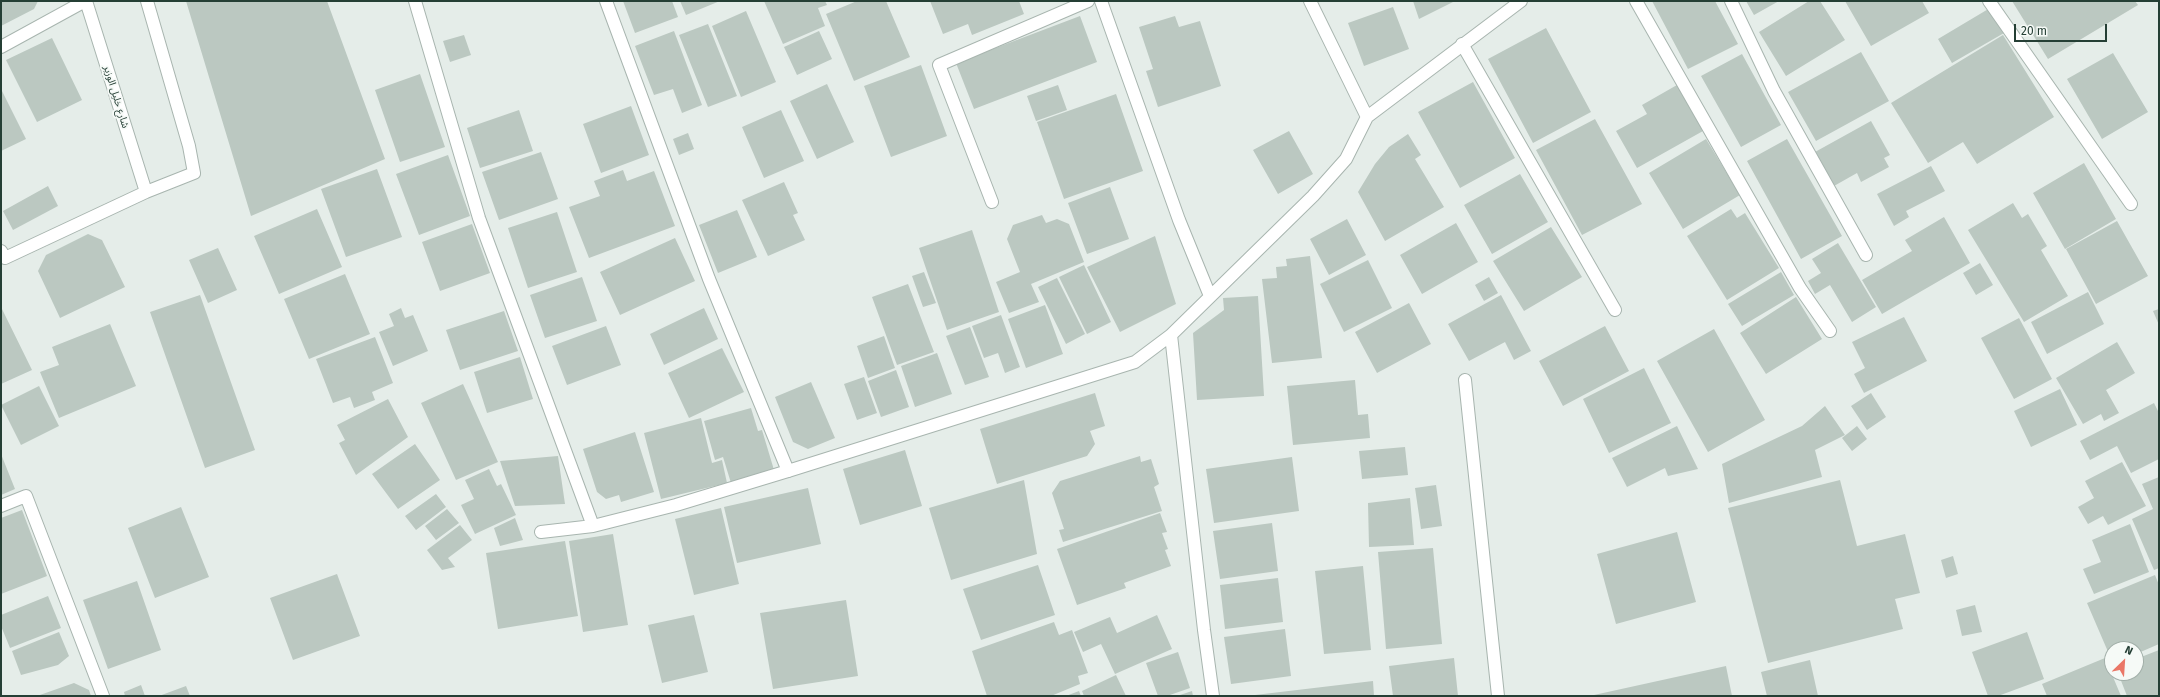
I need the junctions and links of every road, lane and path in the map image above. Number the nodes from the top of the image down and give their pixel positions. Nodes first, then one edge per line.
1 (85, 1) edge
2 (147, 1) edge
3 (415, 1) edge
4 (606, 1) edge
5 (1088, 1) edge
6 (1101, 1) edge
7 (1310, 1) edge
8 (1521, 1) edge
9 (1636, 1) edge
10 (1731, 1) edge
11 (1989, 1) edge
12 (1462, 44) junction
13 (1, 47) edge
14 (1367, 117) junction
15 (146, 192) junction
16 (992, 202) dead end
17 (2131, 204) dead end
18 (1, 251) edge
19 (1866, 255) dead end
20 (1210, 296) junction
21 (1614, 310) dead end
22 (1830, 331) dead end
23 (1171, 335) junction
24 (1465, 380) dead end
25 (788, 471) junction
26 (1, 506) edge
27 (593, 526) junction
28 (541, 532) dead end
29 (103, 696) edge
30 (1213, 696) edge
31 (1498, 696) edge

1 - 13 street
1 - 15 street, شارع خليل الوزير
2 - 15 street
3 - 27 street
4 - 25 street
5 - 16 street
6 - 20 street
7 - 14 street
8 - 12 street
9 - 22 street
10 - 19 street
11 - 17 street
12 - 14 street
12 - 21 street
14 - 20 street
15 - 18 street
20 - 23 street
23 - 25 street
23 - 30 street
24 - 31 street
25 - 27 street
26 - 29 street
27 - 28 street

